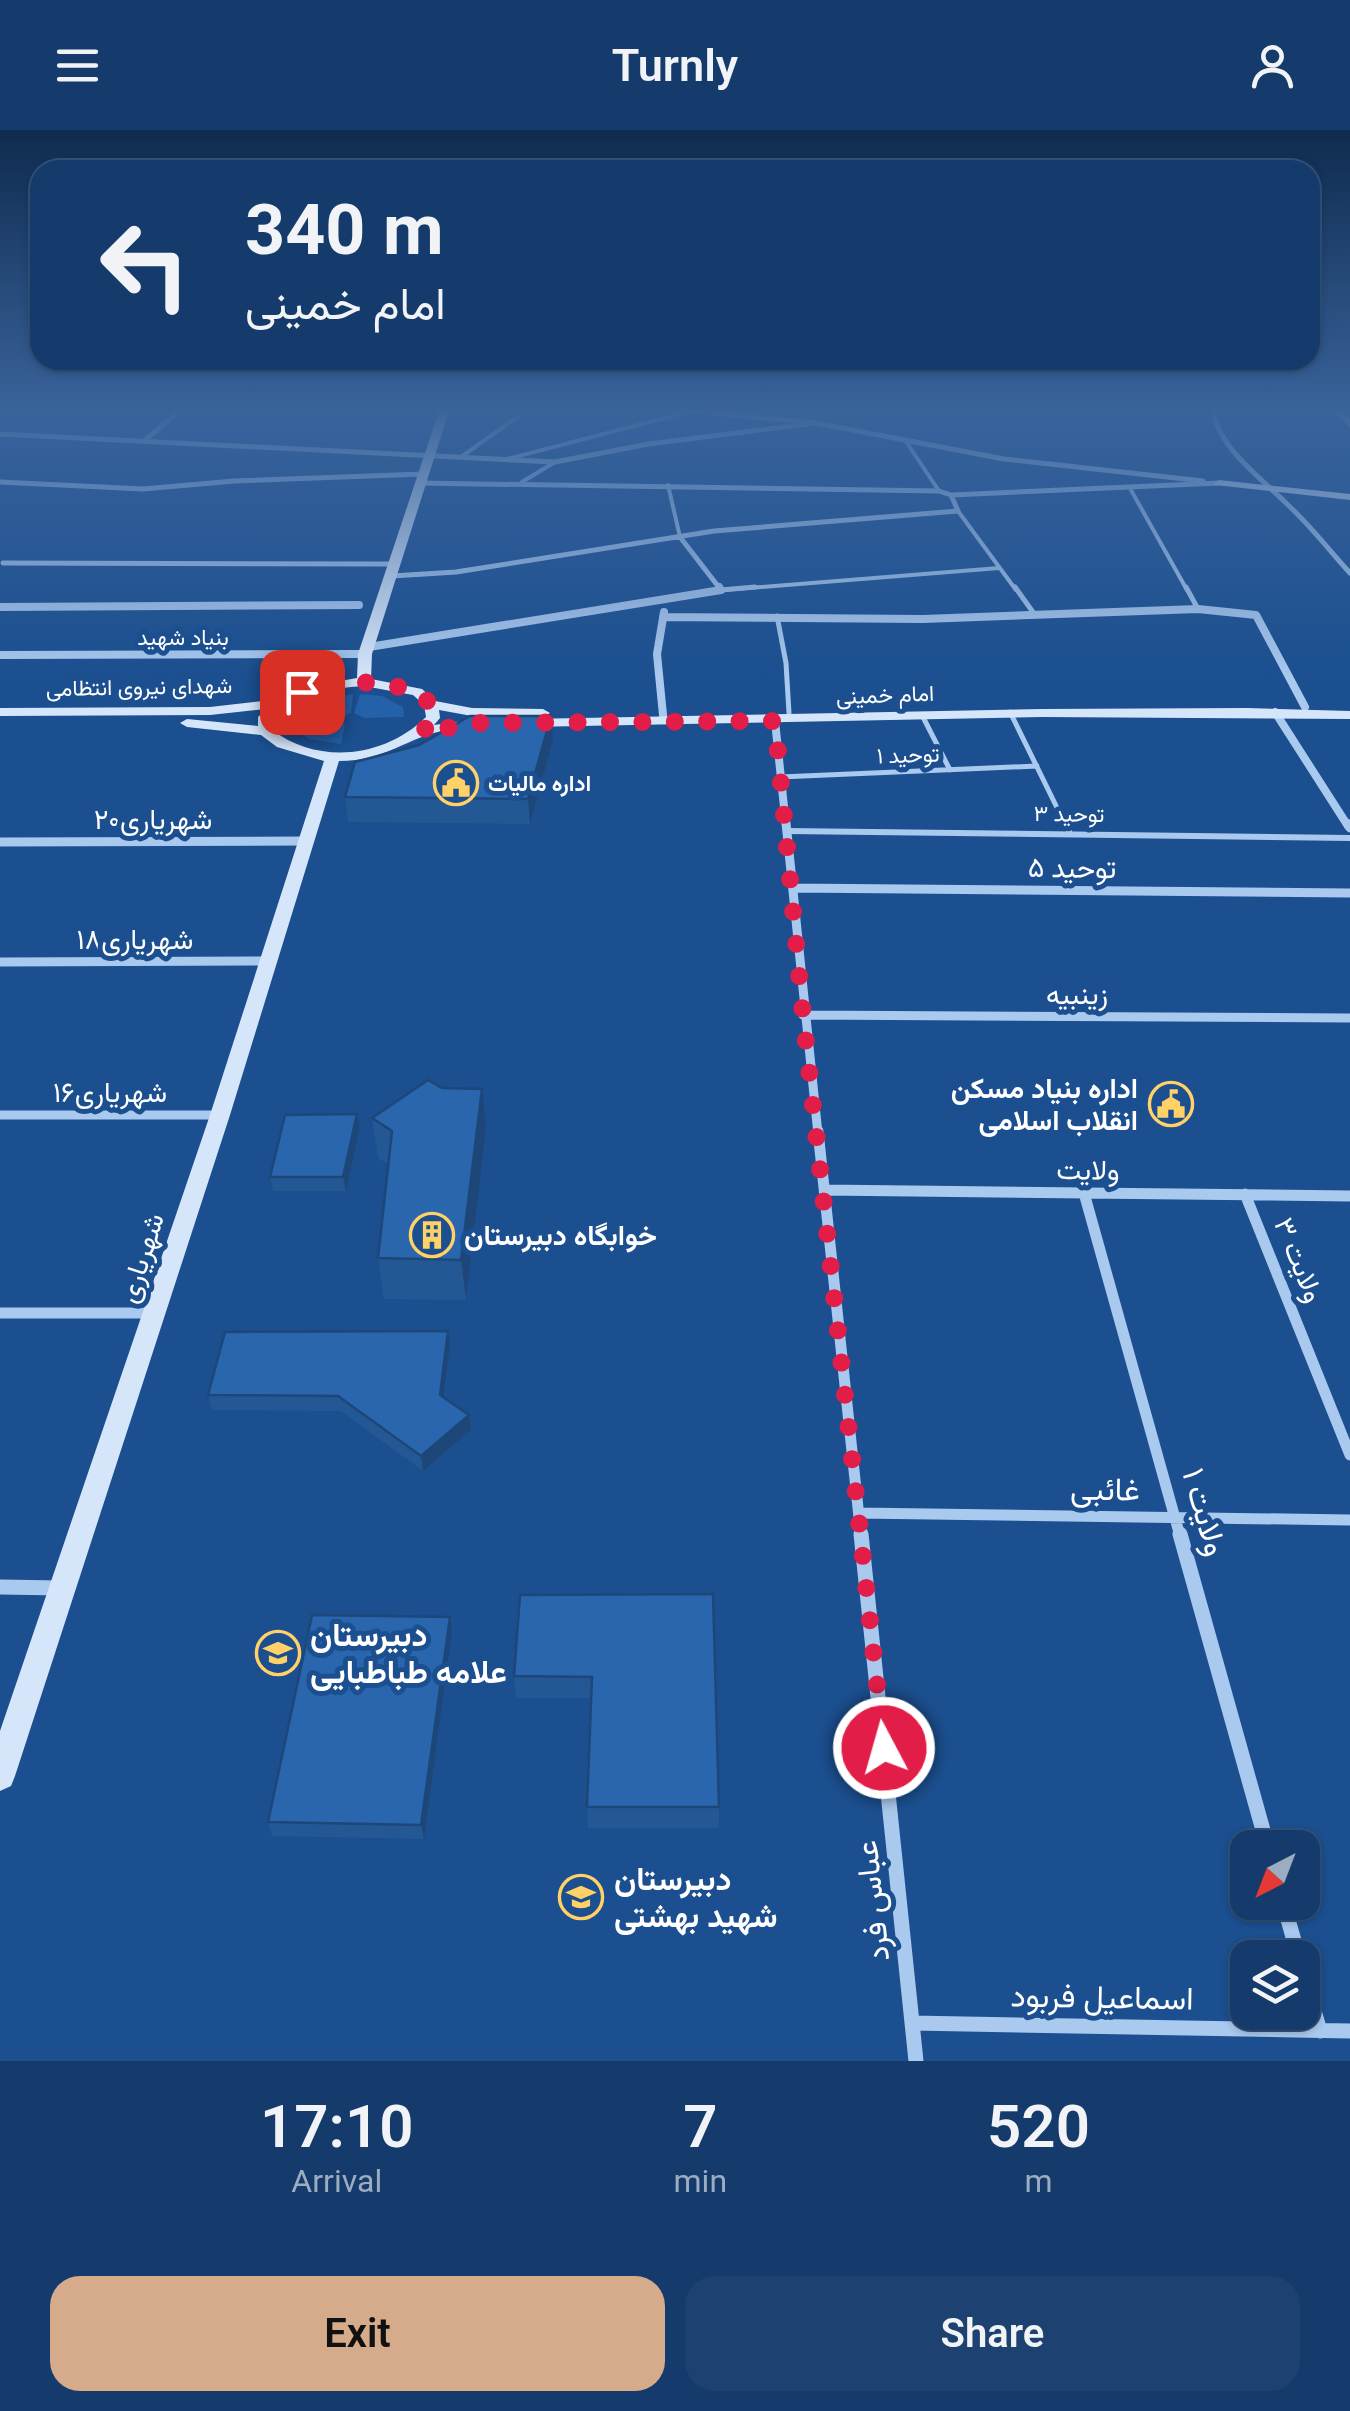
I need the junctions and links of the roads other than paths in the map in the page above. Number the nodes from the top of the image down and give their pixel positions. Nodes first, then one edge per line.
1 (415, 498) edge
2 (671, 498) edge
3 (952, 498) edge
4 (1136, 498) edge
5 (1279, 498) edge
6 (958, 511) junction
7 (680, 537) junction
8 (1, 562) edge
9 (999, 568) junction
10 (394, 570) junction
11 (1350, 573) edge
12 (720, 590) junction
13 (665, 601) junction
14 (359, 605) dead end
15 (0, 607) edge
16 (1198, 610) junction
17 (1035, 615) junction
18 (777, 616) junction
19 (663, 617) junction
20 (367, 650) junction
21 (0, 655) edge
22 (364, 682) junction
23 (279, 703) junction
24 (431, 704) junction
25 (1306, 707) junction
26 (0, 712) edge
27 (1010, 712) junction
28 (1275, 712) junction
29 (1350, 712) edge
30 (663, 715) junction
31 (782, 717) junction
32 (923, 717) junction
33 (0, 722) edge
34 (264, 731) junction
35 (422, 733) junction
36 (334, 756) junction
37 (1037, 766) junction
38 (950, 770) junction
39 (780, 777) junction
40 (1350, 828) edge
41 (786, 831) junction
42 (1069, 832) junction
43 (1350, 838) edge
44 (307, 841) junction
45 (0, 842) edge
46 (793, 888) junction
47 (1350, 893) edge
48 (270, 960) junction
49 (0, 962) edge
50 (803, 1015) junction
51 (1350, 1018) edge
52 (0, 1115) edge
53 (220, 1115) junction
54 (825, 1190) junction
55 (1084, 1193) junction
56 (1246, 1194) junction
57 (1350, 1196) edge
58 (154, 1312) junction
59 (0, 1313) edge
60 (1350, 1455) edge
61 (859, 1513) junction
62 (1175, 1517) junction
63 (1350, 1520) edge
64 (0, 1587) edge
65 (62, 1588) junction
66 (0, 1776) edge
67 (1263, 1830) edge
68 (912, 2024) junction
69 (1230, 2029) edge
70 (1320, 2030) edge
71 (1350, 2031) edge
72 (916, 2061) edge

1 - 10 main road
2 - 7 lane
3 - 6 street
4 - 16 lane
5 - 11 street
6 - 7 street
6 - 9 lane
7 - 10 street
7 - 12 street
8 - 10 street
9 - 12 lane
9 - 17 lane
10 - 20 main road
12 - 13 street, بنیاد شهید
13 - 19 street
13 - 20 street, بنیاد شهید
14 - 15 street
16 - 17 street
16 - 25 street
17 - 18 street
18 - 19 street
18 - 31 lane
19 - 30 street
20 - 21 street, بنیاد شهید
20 - 22 main road
22 - 23 main road, شهدای نیروی انتظامی
22 - 24 main road, امام خمینی
23 - 26 main road, شهدای نیروی انتظامی
23 - 34 main road
24 - 30 main road, امام خمینی
24 - 35 main road
25 - 29 main road, امام خمینی
25 - 31 main road, امام خمینی
27 - 28 main road, امام خمینی
27 - 32 main road, امام خمینی
27 - 37 lane
28 - 29 main road, امام خمینی
28 - 40 street
30 - 31 main road, امام خمینی
31 - 32 main road, امام خمینی
31 - 35 main road, امام خمینی
31 - 39 street, عباس فرد
32 - 38 lane
33 - 34 main road, شهدای نیروی انتظامی
34 - 36 main road, امام خمینی
35 - 36 main road, امام خمینی
36 - 44 main road, شهریاری
37 - 38 lane, توحید ۱
37 - 42 lane
38 - 39 lane, توحید ۱
39 - 41 street, عباس فرد
41 - 42 lane, توحید ۳
41 - 46 street, عباس فرد
42 - 43 lane, توحید ۳
44 - 45 street, شهریاری۲۰
44 - 48 main road, شهریاری
46 - 47 street, توحید ۵
46 - 50 street, عباس فرد
48 - 49 street, شهریاری۱۸
48 - 53 main road, شهریاری
50 - 51 street, زینبیه
50 - 54 street, عباس فرد
52 - 53 street, شهریاری۱۶
53 - 58 main road, شهریاری
54 - 55 street, ولایت
54 - 61 street, عباس فرد
55 - 56 street, ولایت
55 - 62 street, ولایت ۱
56 - 57 street, ولایت
56 - 60 street, ولایت ۳
58 - 59 street
58 - 65 main road, شهریاری
61 - 62 street, غائبی
61 - 68 street, عباس فرد
62 - 63 street, غائبی
62 - 67 street, ولایت ۱
64 - 65 street
65 - 66 main road, شهریاری
68 - 69 street, اسماعیل فربود
68 - 72 street, عباس فرد
70 - 71 street, اسماعیل فربود

